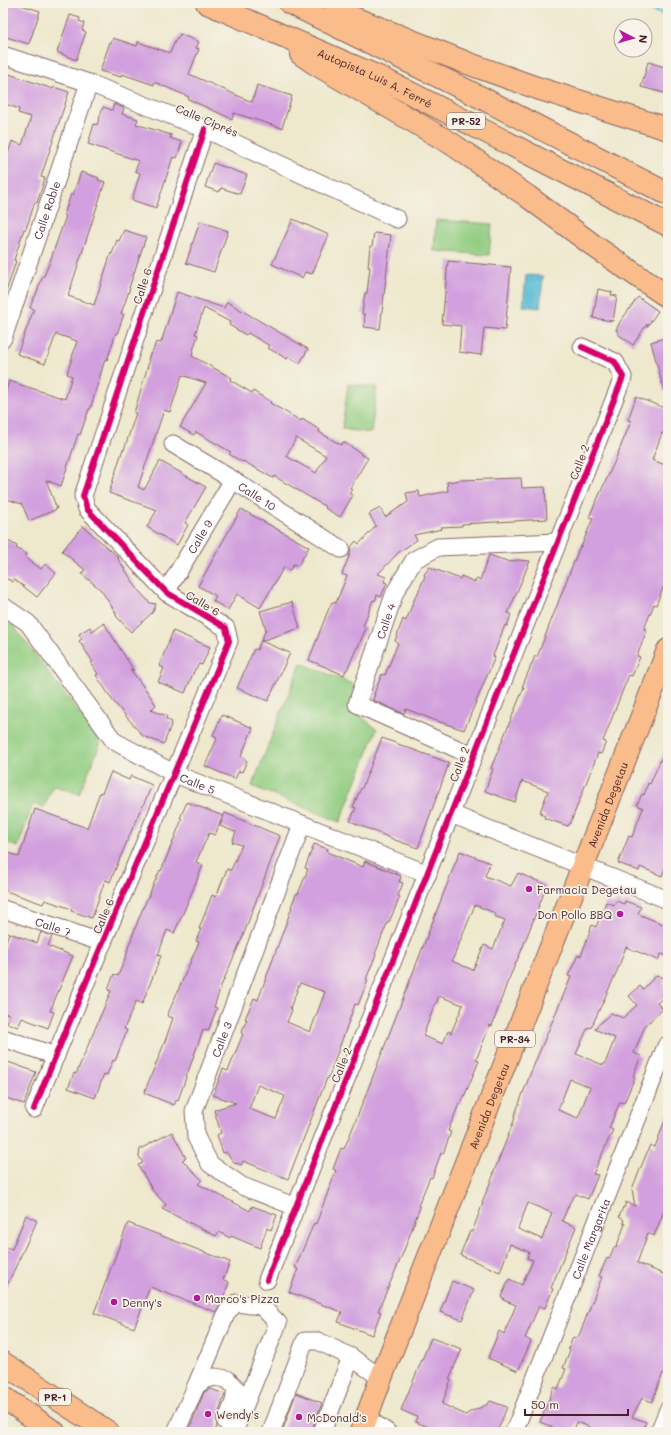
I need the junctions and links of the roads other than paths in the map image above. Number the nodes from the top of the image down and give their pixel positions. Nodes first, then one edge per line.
1 (207, 3) edge
2 (290, 3) edge
3 (307, 3) edge
4 (261, 26) junction
5 (3, 55) edge
6 (88, 83) junction
7 (205, 129) junction
8 (668, 129) edge
9 (668, 194) edge
10 (397, 219) dead end
11 (668, 225) edge
12 (668, 297) edge
13 (3, 338) edge
14 (582, 347) dead end
15 (173, 444) dead end
16 (233, 480) junction
17 (558, 542) junction
18 (342, 549) dead end
19 (166, 592) junction
20 (3, 606) edge
21 (668, 650) edge
22 (473, 756) junction
23 (175, 774) junction
24 (451, 814) junction
25 (302, 824) junction
26 (582, 867) junction
27 (428, 874) junction
28 (668, 900) edge
29 (3, 909) edge
30 (103, 943) junction
31 (3, 1038) edge
32 (668, 1047) edge
33 (56, 1056) junction
34 (34, 1109) dead end
35 (296, 1207) junction
36 (268, 1280) dead end
37 (351, 1357) junction
38 (3, 1363) edge
39 (381, 1378) junction
40 (196, 1386) junction
41 (3, 1397) edge
42 (668, 1410) edge
43 (362, 1428) edge
44 (54, 1432) edge
45 (108, 1432) edge
46 (176, 1432) edge
47 (224, 1432) edge
48 (234, 1432) edge
49 (271, 1432) edge
50 (322, 1432) edge
51 (387, 1432) edge
52 (514, 1432) edge
53 (659, 1432) edge

1 - 4 main road, Autopista Luis A. Ferré / PR-52
2 - 9 main road, PR-52
3 - 8 main road
4 - 11 main road, Autopista Luis A. Ferré / PR-52
4 - 12 main road
5 - 6 street, Calle Ciprés
6 - 7 street, Calle Ciprés
6 - 13 street, Calle Roble
7 - 10 street, Calle Ciprés
7 - 19 street, Calle 6
14 - 17 street, Calle 2
15 - 16 street, Calle 10
16 - 18 street, Calle 10
16 - 19 street, Calle 9
17 - 22 street, Calle 2
17 - 22 street, Calle 4
19 - 23 street, Calle 6
20 - 23 street, Calle 5
21 - 26 main road, Avenida Degetau / PR-34
22 - 24 street, Calle 2
23 - 25 street, Calle 5
23 - 30 street, Calle 6
24 - 26 street
24 - 27 street, Calle 2
25 - 27 street, Calle 5
25 - 35 street, Calle 3
26 - 28 street
26 - 39 main road, Avenida Degetau / PR-34
27 - 35 street, Calle 2
29 - 30 street, Calle 7
30 - 33 street, Calle 6
31 - 33 street
32 - 52 street, Calle Margarita
33 - 34 street, Calle 6
35 - 36 street, Calle 2
37 - 39 street
37 - 49 street
37 - 50 street
38 - 45 main road, PR-1
39 - 43 main road, Avenida Degetau / PR-34
40 - 46 street
40 - 47 street
40 - 48 street
41 - 44 main road, PR-1
42 - 53 street
43 - 51 street

